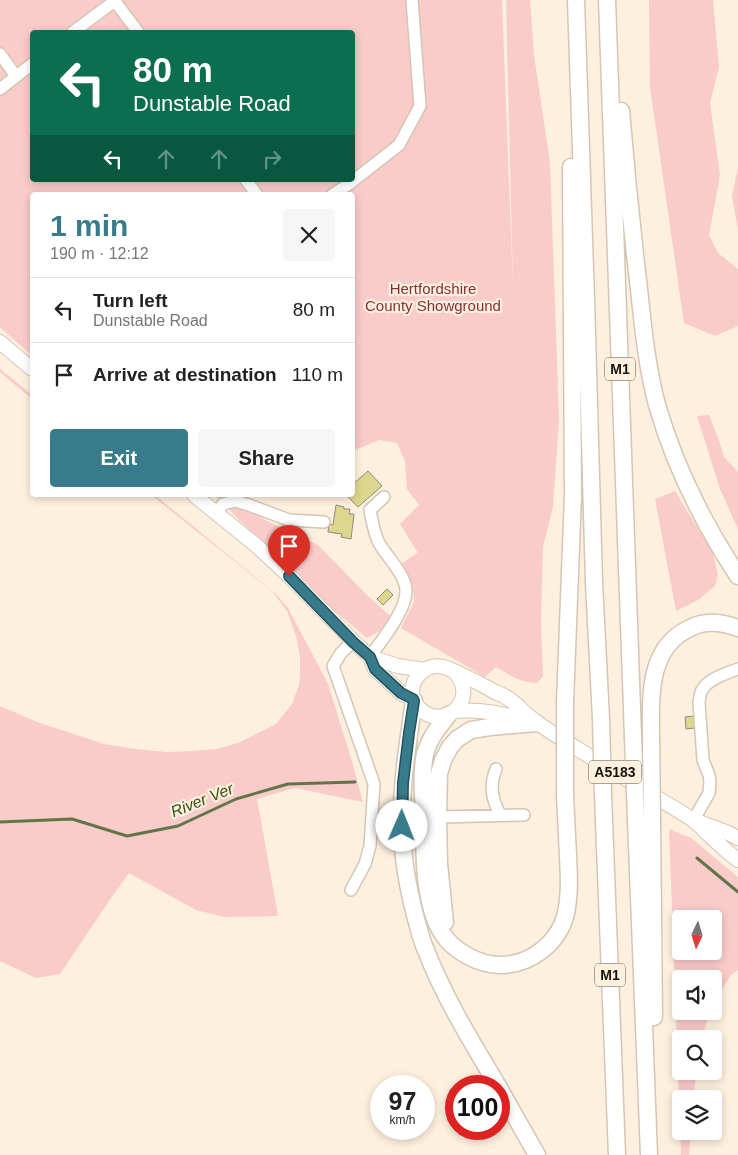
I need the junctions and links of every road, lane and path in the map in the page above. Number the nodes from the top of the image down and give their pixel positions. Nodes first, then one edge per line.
1 (115, 0) edge
2 (412, 0) edge
3 (575, 0) edge
4 (607, 0) edge
5 (76, 30) edge
6 (137, 30) edge
7 (0, 54) edge
8 (30, 66) edge
9 (16, 76) junction
10 (0, 89) edge
11 (355, 179) edge
12 (351, 182) edge
13 (336, 192) edge
14 (0, 342) edge
15 (30, 367) edge
16 (197, 497) edge
17 (384, 497) dead end
18 (216, 512) junction
19 (324, 522) dead end
20 (738, 576) edge
21 (738, 628) edge
22 (353, 642) junction
23 (370, 657) junction
24 (738, 669) edge
25 (424, 670) junction
26 (455, 672) junction
27 (414, 700) junction
28 (451, 713) junction
29 (536, 723) junction
30 (496, 769) dead end
31 (500, 815) junction
32 (524, 815) dead end
33 (438, 817) junction
34 (644, 820) junction
35 (693, 820) junction
36 (738, 838) edge
37 (738, 860) edge
38 (351, 890) dead end
39 (451, 944) junction
40 (491, 1075) edge
41 (510, 1108) edge
42 (537, 1155) edge
43 (617, 1155) edge
44 (649, 1155) edge
45 (659, 1155) edge

1 - 5 lane
1 - 6 lane
2 - 11 lane
3 - 39 highway, bridge
3 - 43 highway, M1, bridge
4 - 20 highway
4 - 34 highway, M1, bridge
7 - 9 lane
8 - 9 lane
9 - 10 lane
12 - 13 lane
14 - 15 main road
16 - 18 main road
17 - 23 lane
18 - 19 lane
18 - 22 main road
21 - 34 highway, bridge
22 - 23 main road
22 - 38 lane
23 - 25 main road
23 - 27 main road
24 - 35 lane
25 - 26 main road
25 - 27 main road
26 - 28 main road
26 - 29 main road, A5183
27 - 28 main road
27 - 40 highway
28 - 29 main road, A5183
28 - 39 highway
29 - 33 highway
29 - 35 main road, A5183
30 - 31 lane
31 - 32 lane
31 - 33 lane
33 - 39 highway
34 - 44 highway, M1
34 - 45 highway
35 - 36 main road, A5183
35 - 37 main road, A5183
41 - 42 highway

